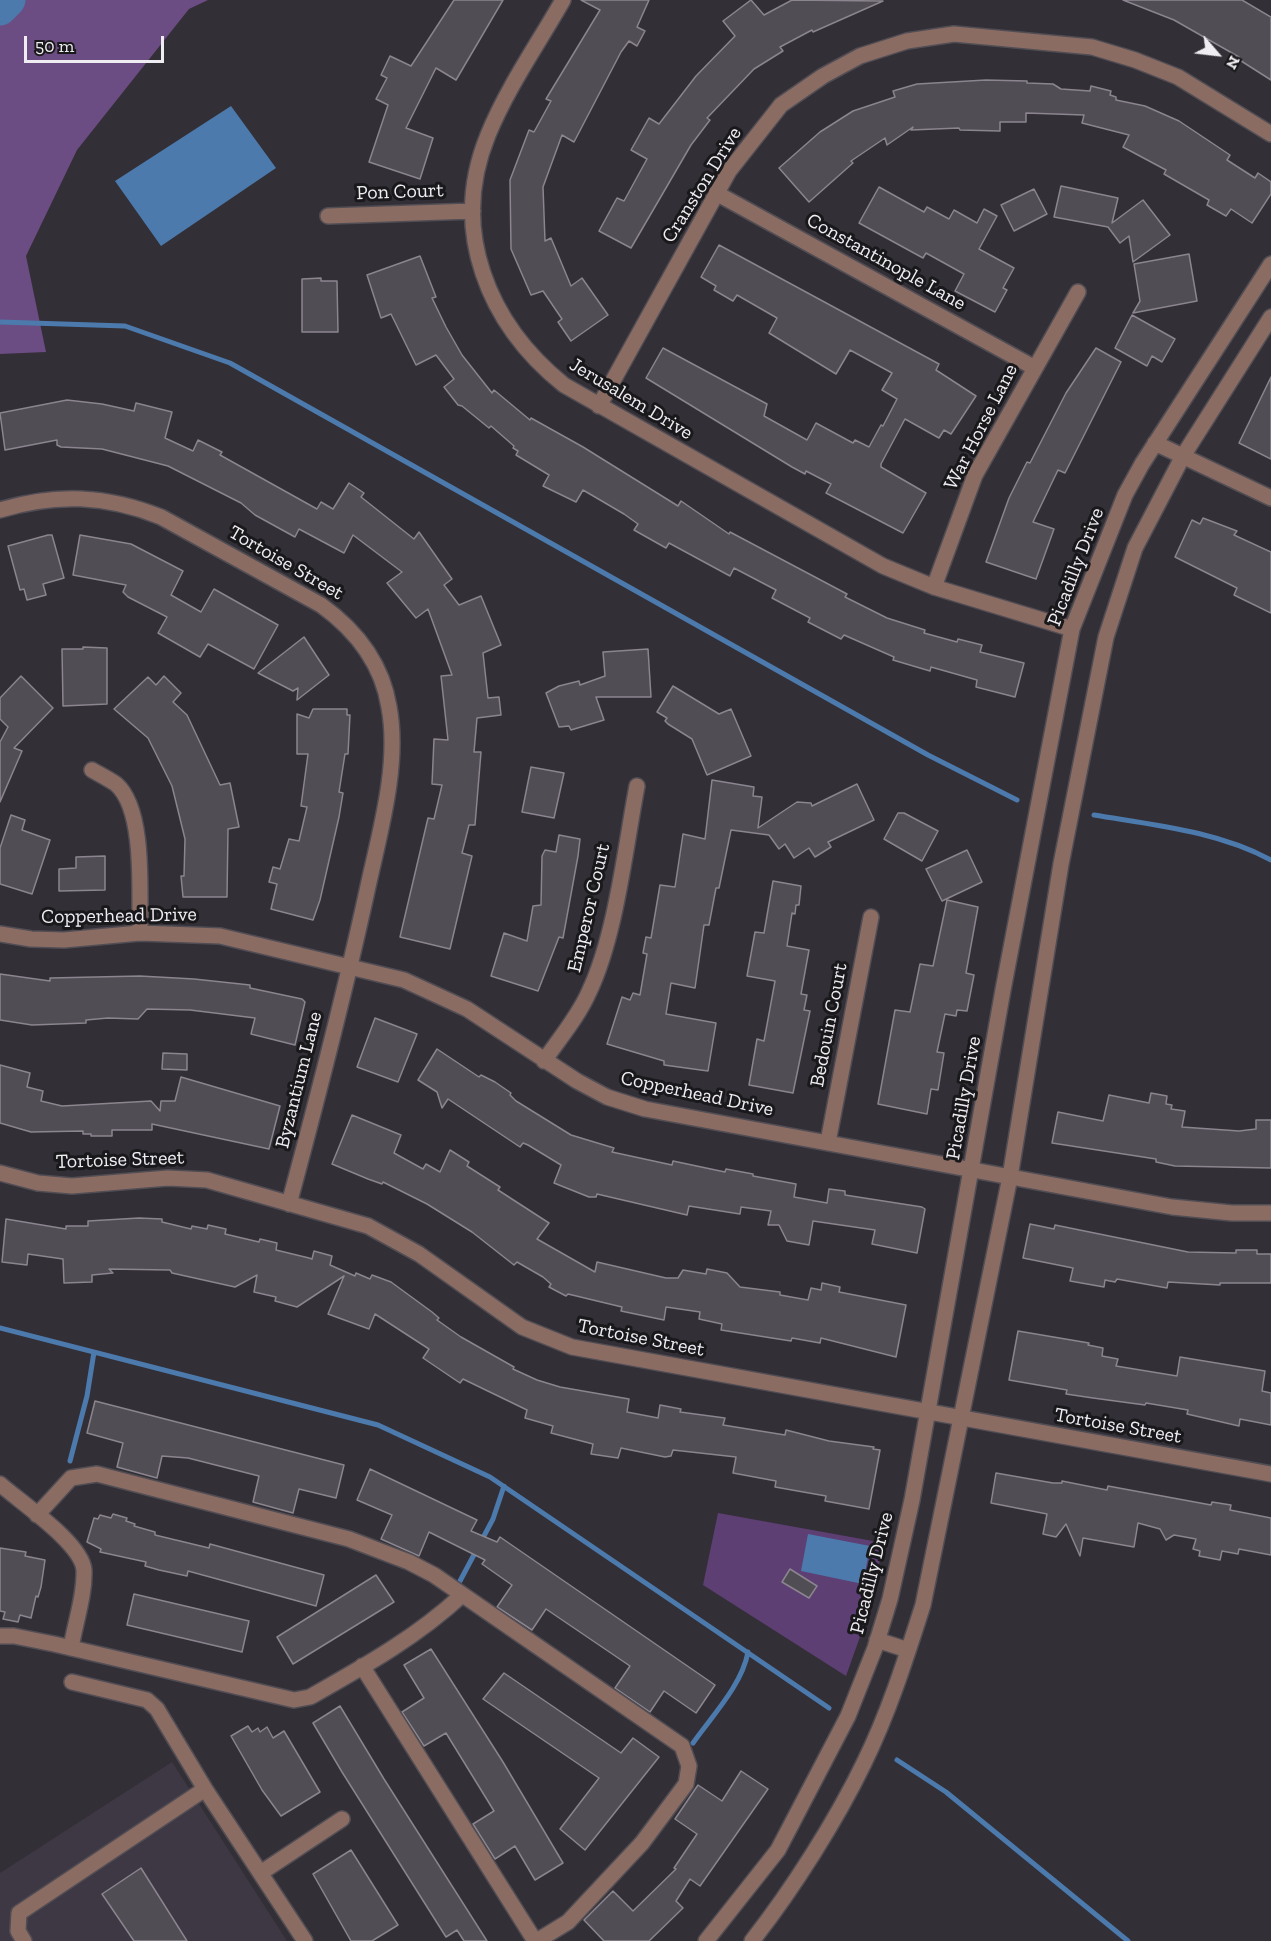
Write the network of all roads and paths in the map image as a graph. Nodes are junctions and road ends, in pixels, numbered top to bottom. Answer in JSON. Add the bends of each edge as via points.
{"nodes":[{"id":1,"x":563,"y":0,"type":"edge"},
{"id":2,"x":1271,"y":134,"type":"edge"},
{"id":3,"x":716,"y":193,"type":"junction"},
{"id":4,"x":473,"y":210,"type":"junction"},
{"id":5,"x":328,"y":216,"type":"dead end"},
{"id":6,"x":1271,"y":264,"type":"edge"},
{"id":7,"x":1078,"y":292,"type":"dead end"},
{"id":8,"x":1271,"y":317,"type":"edge"},
{"id":9,"x":1035,"y":368,"type":"junction"},
{"id":10,"x":599,"y":406,"type":"junction"},
{"id":11,"x":1155,"y":443,"type":"junction"},
{"id":12,"x":1183,"y":456,"type":"junction"},
{"id":13,"x":1271,"y":498,"type":"edge"},
{"id":14,"x":0,"y":510,"type":"edge"},
{"id":15,"x":934,"y":587,"type":"junction"},
{"id":16,"x":1072,"y":629,"type":"junction"},
{"id":17,"x":92,"y":770,"type":"dead end"},
{"id":18,"x":637,"y":786,"type":"dead end"},
{"id":19,"x":871,"y":917,"type":"dead end"},
{"id":20,"x":140,"y":933,"type":"junction"},
{"id":21,"x":0,"y":934,"type":"edge"},
{"id":22,"x":350,"y":967,"type":"junction"},
{"id":23,"x":544,"y":1061,"type":"junction"},
{"id":24,"x":828,"y":1142,"type":"junction"},
{"id":25,"x":973,"y":1169,"type":"junction"},
{"id":26,"x":0,"y":1173,"type":"edge"},
{"id":27,"x":1010,"y":1177,"type":"junction"},
{"id":28,"x":289,"y":1204,"type":"junction"},
{"id":29,"x":1271,"y":1213,"type":"edge"},
{"id":30,"x":926,"y":1412,"type":"junction"},
{"id":31,"x":962,"y":1420,"type":"junction"},
{"id":32,"x":1271,"y":1474,"type":"edge"},
{"id":33,"x":0,"y":1484,"type":"edge"},
{"id":34,"x":37,"y":1515,"type":"junction"},
{"id":35,"x":462,"y":1595,"type":"junction"},
{"id":36,"x":0,"y":1636,"type":"edge"},
{"id":37,"x":878,"y":1640,"type":"junction"},
{"id":38,"x":71,"y":1648,"type":"junction"},
{"id":39,"x":909,"y":1650,"type":"junction"},
{"id":40,"x":362,"y":1666,"type":"junction"},
{"id":41,"x":72,"y":1682,"type":"dead end"},
{"id":42,"x":205,"y":1790,"type":"junction"},
{"id":43,"x":342,"y":1819,"type":"dead end"},
{"id":44,"x":262,"y":1872,"type":"junction"},
{"id":45,"x":24,"y":1941,"type":"edge"},
{"id":46,"x":305,"y":1941,"type":"edge"},
{"id":47,"x":536,"y":1941,"type":"edge"},
{"id":48,"x":706,"y":1941,"type":"edge"},
{"id":49,"x":752,"y":1941,"type":"edge"}],
"edges":[{"from":1,"to":4,"type":"street","name":"Jerusalem Drive","via":[[487,136]]},
{"from":2,"to":3,"type":"street","name":"Cranston Drive","via":[[1178,77],[1135,60],[1092,47],[954,34],[907,41],[860,56],[823,76],[781,105]]},
{"from":3,"to":9,"type":"street","name":"Constantinople Lane"},
{"from":3,"to":10,"type":"street","name":"Cranston Drive"},
{"from":4,"to":5,"type":"street","name":"Pon Court"},
{"from":4,"to":10,"type":"street","name":"Jerusalem Drive","via":[[480,266],[503,321],[539,366]]},
{"from":6,"to":11,"type":"street","name":"Picadilly Drive"},
{"from":7,"to":9,"type":"street","name":"War Horse Lane"},
{"from":8,"to":12,"type":"street"},
{"from":9,"to":15,"type":"street","name":"War Horse Lane","via":[[975,475]]},
{"from":10,"to":15,"type":"street","name":"Jerusalem Drive","via":[[883,566]]},
{"from":11,"to":12,"type":"street"},
{"from":11,"to":16,"type":"street","name":"Picadilly Drive","via":[[1125,495]]},
{"from":12,"to":13,"type":"street"},
{"from":12,"to":27,"type":"street","via":[[1135,548],[1106,637],[1061,864]]},
{"from":14,"to":22,"type":"street","name":"Tortoise Street","via":[[46,498],[76,497],[133,506],[161,517],[321,605],[361,641],[384,686],[391,729],[382,822]]},
{"from":15,"to":16,"type":"street","name":"Jerusalem Drive"},
{"from":16,"to":25,"type":"street","name":"Picadilly Drive"},
{"from":17,"to":20,"type":"street","via":[[117,785],[131,812],[139,840]]},
{"from":18,"to":23,"type":"street","name":"Emperor Court","via":[[598,972],[584,1001]]},
{"from":19,"to":24,"type":"street","name":"Bedouin Court"},
{"from":20,"to":21,"type":"street","name":"Copperhead Drive","via":[[64,940]]},
{"from":20,"to":22,"type":"street","name":"Copperhead Drive","via":[[220,936]]},
{"from":22,"to":23,"type":"street","name":"Copperhead Drive","via":[[404,980],[467,1009]]},
{"from":22,"to":28,"type":"street","name":"Byzantium Lane"},
{"from":23,"to":24,"type":"street","name":"Copperhead Drive","via":[[607,1097],[645,1109]]},
{"from":24,"to":25,"type":"street","name":"Copperhead Drive"},
{"from":25,"to":27,"type":"street","name":"Copperhead Drive"},
{"from":25,"to":30,"type":"street","name":"Picadilly Drive"},
{"from":26,"to":28,"type":"street","name":"Tortoise Street","via":[[38,1183],[72,1186],[168,1178],[207,1180]]},
{"from":27,"to":29,"type":"street","name":"Copperhead Drive","via":[[1172,1207]]},
{"from":27,"to":31,"type":"street"},
{"from":28,"to":30,"type":"street","name":"Tortoise Street","via":[[368,1226],[419,1254],[522,1327],[572,1347]]},
{"from":30,"to":31,"type":"street","name":"Tortoise Street"},
{"from":30,"to":37,"type":"street","name":"Picadilly Drive","via":[[912,1500]]},
{"from":31,"to":32,"type":"street","name":"Tortoise Street"},
{"from":31,"to":39,"type":"street","via":[[923,1605]]},
{"from":33,"to":34,"type":"street"},
{"from":34,"to":35,"type":"street","via":[[71,1478],[97,1474],[349,1539],[409,1562]]},
{"from":34,"to":38,"type":"street","via":[[73,1546],[84,1567]]},
{"from":35,"to":40,"type":"street","via":[[427,1626]]},
{"from":35,"to":47,"type":"street","via":[[682,1746],[688,1758],[686,1784],[642,1843],[568,1922]]},
{"from":36,"to":38,"type":"street"},
{"from":37,"to":39,"type":"street"},
{"from":37,"to":48,"type":"street","name":"Picadilly Drive","via":[[848,1716],[778,1850]]},
{"from":38,"to":40,"type":"street","via":[[294,1700],[310,1697]]},
{"from":39,"to":49,"type":"street","via":[[864,1764],[788,1891]]},
{"from":40,"to":47,"type":"street"},
{"from":41,"to":42,"type":"street","via":[[147,1700],[157,1709]]},
{"from":42,"to":44,"type":"street"},
{"from":42,"to":45,"type":"street","via":[[19,1913],[18,1931]]},
{"from":43,"to":44,"type":"street"},
{"from":44,"to":46,"type":"street"}]}
